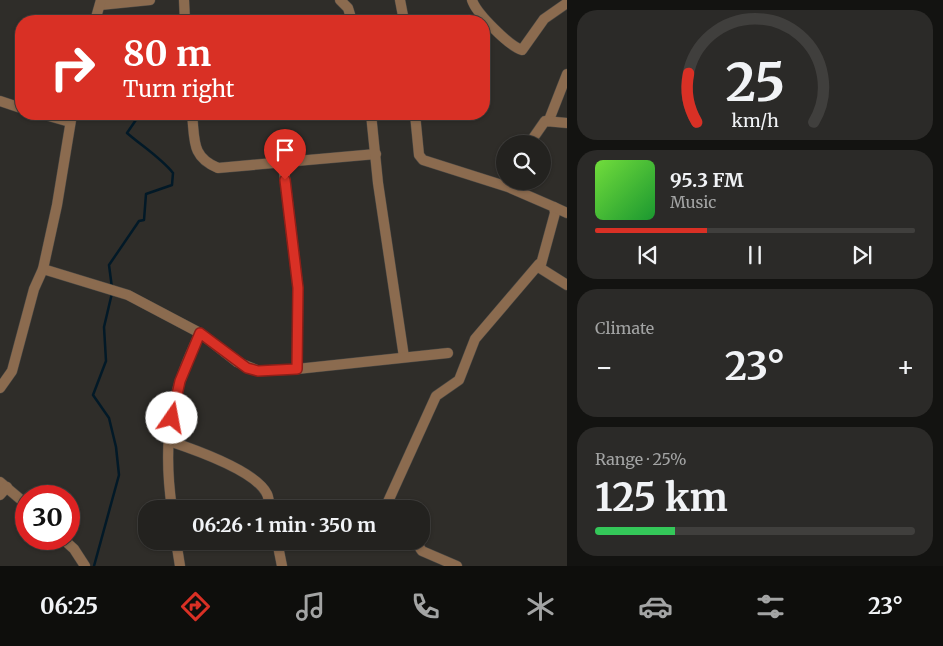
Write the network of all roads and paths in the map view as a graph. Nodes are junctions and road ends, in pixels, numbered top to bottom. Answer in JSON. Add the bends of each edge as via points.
{"nodes":[{"id":1,"x":150,"y":0,"type":"edge"},
{"id":2,"x":184,"y":0,"type":"edge"},
{"id":3,"x":340,"y":0,"type":"edge"},
{"id":4,"x":400,"y":0,"type":"edge"},
{"id":5,"x":472,"y":0,"type":"edge"},
{"id":6,"x":100,"y":2,"type":"edge"},
{"id":7,"x":567,"y":2,"type":"edge"},
{"id":8,"x":97,"y":15,"type":"edge"},
{"id":9,"x":185,"y":15,"type":"edge"},
{"id":10,"x":350,"y":15,"type":"edge"},
{"id":11,"x":403,"y":15,"type":"edge"},
{"id":12,"x":484,"y":15,"type":"edge"},
{"id":13,"x":490,"y":22,"type":"edge"},
{"id":14,"x":567,"y":74,"type":"edge"},
{"id":15,"x":0,"y":102,"type":"edge"},
{"id":16,"x":15,"y":106,"type":"edge"},
{"id":17,"x":71,"y":120,"type":"edge"},
{"id":18,"x":193,"y":120,"type":"edge"},
{"id":19,"x":372,"y":120,"type":"edge"},
{"id":20,"x":416,"y":120,"type":"edge"},
{"id":21,"x":549,"y":120,"type":"junction"},
{"id":22,"x":567,"y":124,"type":"edge"},
{"id":23,"x":535,"y":135,"type":"edge"},
{"id":24,"x":376,"y":154,"type":"junction"},
{"id":25,"x":283,"y":163,"type":"junction"},
{"id":26,"x":496,"y":180,"type":"edge"},
{"id":27,"x":521,"y":190,"type":"edge"},
{"id":28,"x":554,"y":207,"type":"junction"},
{"id":29,"x":567,"y":213,"type":"edge"},
{"id":30,"x":539,"y":264,"type":"junction"},
{"id":31,"x":43,"y":269,"type":"junction"},
{"id":32,"x":567,"y":285,"type":"edge"},
{"id":33,"x":200,"y":333,"type":"junction"},
{"id":34,"x":448,"y":352,"type":"dead end"},
{"id":35,"x":404,"y":357,"type":"junction"},
{"id":36,"x":297,"y":369,"type":"junction"},
{"id":37,"x":0,"y":388,"type":"edge"},
{"id":38,"x":169,"y":442,"type":"junction"},
{"id":39,"x":2,"y":488,"type":"edge"},
{"id":40,"x":15,"y":497,"type":"edge"},
{"id":41,"x":172,"y":500,"type":"edge"},
{"id":42,"x":268,"y":500,"type":"edge"},
{"id":43,"x":389,"y":500,"type":"edge"},
{"id":44,"x":75,"y":550,"type":"edge"},
{"id":45,"x":177,"y":550,"type":"edge"},
{"id":46,"x":279,"y":550,"type":"edge"},
{"id":47,"x":421,"y":550,"type":"edge"},
{"id":48,"x":85,"y":566,"type":"edge"},
{"id":49,"x":180,"y":566,"type":"edge"},
{"id":50,"x":282,"y":566,"type":"edge"},
{"id":51,"x":457,"y":566,"type":"edge"}],
"edges":[{"from":1,"to":6,"type":"street"},
{"from":2,"to":9,"type":"street"},
{"from":3,"to":10,"type":"street"},
{"from":4,"to":11,"type":"street"},
{"from":5,"to":12,"type":"street"},
{"from":6,"to":8,"type":"street"},
{"from":7,"to":13,"type":"street","via":[[544,19],[522,50],[517,49]]},
{"from":14,"to":21,"type":"street"},
{"from":15,"to":16,"type":"street"},
{"from":17,"to":31,"type":"street"},
{"from":18,"to":25,"type":"street","via":[[196,152],[205,163],[218,168]]},
{"from":19,"to":24,"type":"street"},
{"from":20,"to":26,"type":"street","via":[[419,155],[423,160]]},
{"from":21,"to":22,"type":"street"},
{"from":21,"to":23,"type":"street","via":[[542,123]]},
{"from":24,"to":25,"type":"street"},
{"from":24,"to":35,"type":"street"},
{"from":25,"to":36,"type":"street","via":[[298,288]]},
{"from":27,"to":28,"type":"street"},
{"from":28,"to":29,"type":"street"},
{"from":28,"to":30,"type":"street","via":[[553,225]]},
{"from":30,"to":32,"type":"street","via":[[542,271]]},
{"from":30,"to":43,"type":"street","via":[[475,339],[459,380],[436,396]]},
{"from":31,"to":33,"type":"street","via":[[128,295]]},
{"from":31,"to":37,"type":"street","via":[[34,289],[12,371]]},
{"from":33,"to":36,"type":"street","via":[[247,368],[258,371]]},
{"from":33,"to":38,"type":"street","via":[[180,381]]},
{"from":34,"to":35,"type":"street"},
{"from":35,"to":36,"type":"street"},
{"from":38,"to":41,"type":"street"},
{"from":38,"to":42,"type":"street","via":[[197,450],[240,471],[266,493]]},
{"from":39,"to":40,"type":"street"},
{"from":44,"to":48,"type":"street"},
{"from":45,"to":49,"type":"street"},
{"from":46,"to":50,"type":"street"},
{"from":47,"to":51,"type":"street"}]}
